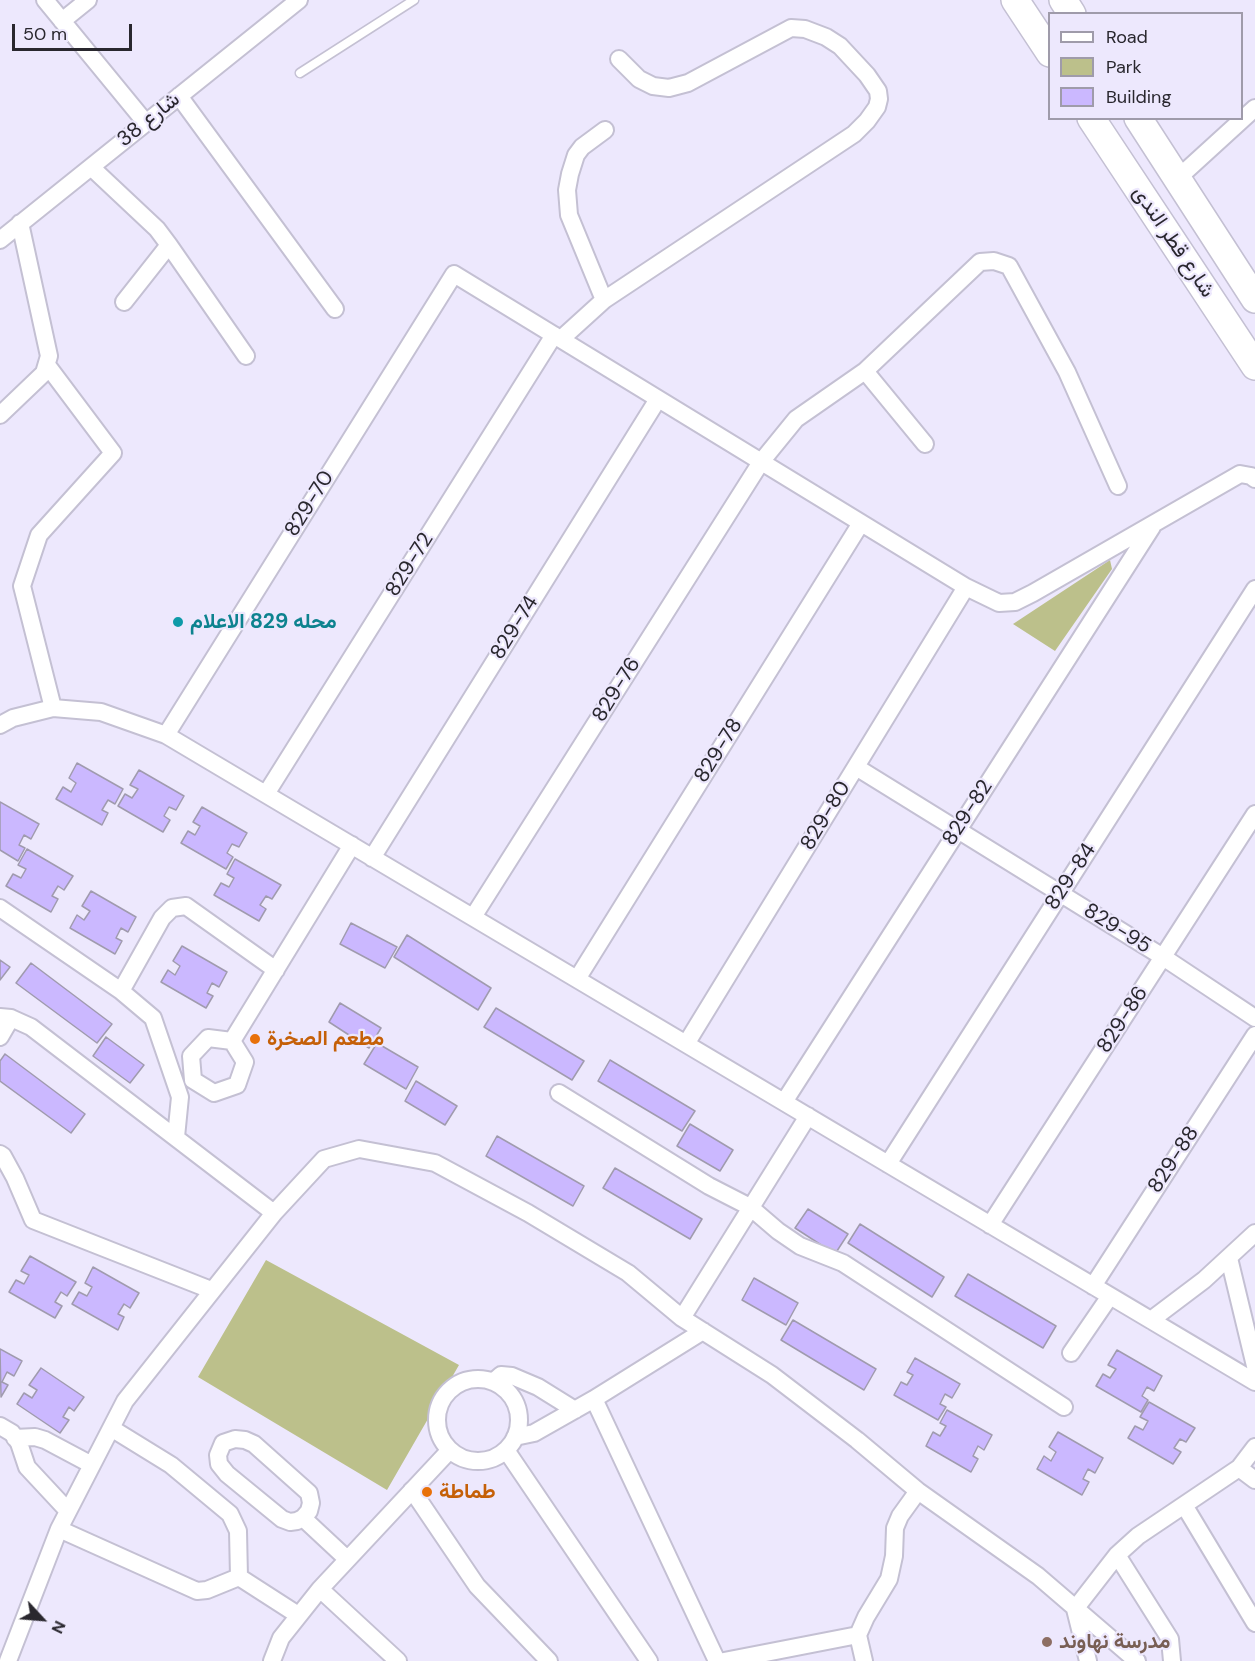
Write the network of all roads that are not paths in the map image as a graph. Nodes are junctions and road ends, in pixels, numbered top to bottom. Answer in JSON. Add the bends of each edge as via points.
{"nodes":[{"id":1,"x":45,"y":0,"type":"edge"},
{"id":2,"x":88,"y":0,"type":"edge"},
{"id":3,"x":298,"y":0,"type":"edge"},
{"id":4,"x":414,"y":0,"type":"edge"},
{"id":5,"x":1015,"y":0,"type":"edge"},
{"id":6,"x":62,"y":21,"type":"junction"},
{"id":7,"x":1048,"y":50,"type":"edge"},
{"id":8,"x":619,"y":59,"type":"dead end"},
{"id":9,"x":300,"y":73,"type":"dead end"},
{"id":10,"x":179,"y":96,"type":"junction"},
{"id":11,"x":1255,"y":108,"type":"edge"},
{"id":12,"x":1243,"y":119,"type":"edge"},
{"id":13,"x":1092,"y":120,"type":"edge"},
{"id":14,"x":1139,"y":120,"type":"edge"},
{"id":15,"x":1242,"y":120,"type":"edge"},
{"id":16,"x":146,"y":123,"type":"junction"},
{"id":17,"x":605,"y":130,"type":"dead end"},
{"id":18,"x":91,"y":167,"type":"junction"},
{"id":19,"x":1178,"y":179,"type":"junction"},
{"id":20,"x":20,"y":223,"type":"junction"},
{"id":21,"x":0,"y":240,"type":"edge"},
{"id":22,"x":169,"y":245,"type":"junction"},
{"id":23,"x":1253,"y":292,"type":"edge"},
{"id":24,"x":604,"y":300,"type":"junction"},
{"id":25,"x":124,"y":302,"type":"dead end"},
{"id":26,"x":335,"y":309,"type":"dead end"},
{"id":27,"x":558,"y":337,"type":"junction"},
{"id":28,"x":246,"y":356,"type":"dead end"},
{"id":29,"x":47,"y":365,"type":"junction"},
{"id":30,"x":1255,"y":366,"type":"edge"},
{"id":31,"x":865,"y":371,"type":"junction"},
{"id":32,"x":658,"y":399,"type":"junction"},
{"id":33,"x":0,"y":415,"type":"edge"},
{"id":34,"x":925,"y":444,"type":"dead end"},
{"id":35,"x":761,"y":462,"type":"junction"},
{"id":36,"x":1255,"y":479,"type":"edge"},
{"id":37,"x":1118,"y":486,"type":"dead end"},
{"id":38,"x":861,"y":523,"type":"junction"},
{"id":39,"x":1153,"y":524,"type":"junction"},
{"id":40,"x":966,"y":587,"type":"junction"},
{"id":41,"x":1255,"y":589,"type":"edge"},
{"id":42,"x":53,"y":708,"type":"junction"},
{"id":43,"x":0,"y":724,"type":"edge"},
{"id":44,"x":166,"y":735,"type":"junction"},
{"id":45,"x":856,"y":766,"type":"junction"},
{"id":46,"x":266,"y":794,"type":"junction"},
{"id":47,"x":1255,"y":814,"type":"edge"},
{"id":48,"x":957,"y":830,"type":"junction"},
{"id":49,"x":352,"y":845,"type":"junction"},
{"id":50,"x":372,"y":858,"type":"junction"},
{"id":51,"x":1060,"y":893,"type":"junction"},
{"id":52,"x":0,"y":908,"type":"edge"},
{"id":53,"x":473,"y":917,"type":"junction"},
{"id":54,"x":1163,"y":957,"type":"junction"},
{"id":55,"x":276,"y":970,"type":"junction"},
{"id":56,"x":577,"y":979,"type":"junction"},
{"id":57,"x":121,"y":991,"type":"junction"},
{"id":58,"x":6,"y":1017,"type":"edge"},
{"id":59,"x":1255,"y":1018,"type":"edge"},
{"id":60,"x":1255,"y":1035,"type":"edge"},
{"id":61,"x":0,"y":1036,"type":"edge"},
{"id":62,"x":232,"y":1041,"type":"dead end"},
{"id":63,"x":686,"y":1044,"type":"junction"},
{"id":64,"x":559,"y":1093,"type":"dead end"},
{"id":65,"x":784,"y":1102,"type":"junction"},
{"id":66,"x":808,"y":1116,"type":"junction"},
{"id":67,"x":176,"y":1137,"type":"junction"},
{"id":68,"x":0,"y":1154,"type":"edge"},
{"id":69,"x":888,"y":1164,"type":"junction"},
{"id":70,"x":750,"y":1207,"type":"junction"},
{"id":71,"x":274,"y":1213,"type":"junction"},
{"id":72,"x":990,"y":1225,"type":"junction"},
{"id":73,"x":1255,"y":1233,"type":"edge"},
{"id":74,"x":1229,"y":1258,"type":"junction"},
{"id":75,"x":1093,"y":1286,"type":"junction"},
{"id":76,"x":212,"y":1290,"type":"junction"},
{"id":77,"x":1110,"y":1296,"type":"junction"},
{"id":78,"x":682,"y":1318,"type":"junction"},
{"id":79,"x":1151,"y":1320,"type":"junction"},
{"id":80,"x":703,"y":1331,"type":"junction"},
{"id":81,"x":1071,"y":1353,"type":"dead end"},
{"id":82,"x":1255,"y":1366,"type":"edge"},
{"id":83,"x":493,"y":1382,"type":"junction"},
{"id":84,"x":1255,"y":1382,"type":"edge"},
{"id":85,"x":594,"y":1399,"type":"junction"},
{"id":86,"x":1064,"y":1407,"type":"dead end"},
{"id":87,"x":575,"y":1410,"type":"junction"},
{"id":88,"x":0,"y":1426,"type":"edge"},
{"id":89,"x":111,"y":1428,"type":"junction"},
{"id":90,"x":15,"y":1438,"type":"junction"},
{"id":91,"x":511,"y":1443,"type":"junction"},
{"id":92,"x":1255,"y":1447,"type":"edge"},
{"id":93,"x":449,"y":1451,"type":"junction"},
{"id":94,"x":92,"y":1465,"type":"junction"},
{"id":95,"x":1239,"y":1468,"type":"junction"},
{"id":96,"x":1255,"y":1480,"type":"edge"},
{"id":97,"x":412,"y":1490,"type":"junction"},
{"id":98,"x":918,"y":1491,"type":"junction"},
{"id":99,"x":1184,"y":1505,"type":"junction"},
{"id":100,"x":68,"y":1510,"type":"junction"},
{"id":101,"x":303,"y":1518,"type":"junction"},
{"id":102,"x":58,"y":1528,"type":"junction"},
{"id":103,"x":1117,"y":1555,"type":"junction"},
{"id":104,"x":347,"y":1559,"type":"junction"},
{"id":105,"x":239,"y":1577,"type":"junction"},
{"id":106,"x":320,"y":1588,"type":"junction"},
{"id":107,"x":1075,"y":1609,"type":"junction"},
{"id":108,"x":298,"y":1615,"type":"junction"},
{"id":109,"x":1255,"y":1623,"type":"edge"},
{"id":110,"x":858,"y":1635,"type":"junction"},
{"id":111,"x":789,"y":1655,"type":"edge"},
{"id":112,"x":8,"y":1661,"type":"edge"},
{"id":113,"x":272,"y":1661,"type":"edge"},
{"id":114,"x":398,"y":1661,"type":"edge"},
{"id":115,"x":549,"y":1661,"type":"edge"},
{"id":116,"x":649,"y":1661,"type":"edge"},
{"id":117,"x":717,"y":1661,"type":"edge"},
{"id":118,"x":724,"y":1661,"type":"edge"},
{"id":119,"x":864,"y":1661,"type":"edge"},
{"id":120,"x":1088,"y":1661,"type":"edge"},
{"id":121,"x":1137,"y":1661,"type":"edge"},
{"id":122,"x":1172,"y":1661,"type":"edge"}],
"edges":[{"from":1,"to":6,"type":"street"},
{"from":2,"to":6,"type":"street"},
{"from":3,"to":10,"type":"street","name":"شارع 38"},
{"from":4,"to":9,"type":"lane"},
{"from":5,"to":7,"type":"main road"},
{"from":6,"to":16,"type":"street"},
{"from":8,"to":24,"type":"street","name":"829-72","via":[[639,79],[669,88],[688,83],[791,28],[805,29],[840,46],[867,75],[879,99],[872,114],[854,134]]},
{"from":10,"to":16,"type":"street","name":"شارع 38"},
{"from":10,"to":26,"type":"street"},
{"from":11,"to":12,"type":"street"},
{"from":13,"to":30,"type":"main road","name":"شارع قطر الندى"},
{"from":14,"to":19,"type":"main road","name":"شارع قطر الندى"},
{"from":15,"to":19,"type":"street"},
{"from":16,"to":18,"type":"street","name":"شارع 38"},
{"from":17,"to":24,"type":"street","via":[[576,155],[567,190],[569,215]]},
{"from":18,"to":20,"type":"street","name":"شارع 38"},
{"from":18,"to":22,"type":"street"},
{"from":19,"to":23,"type":"main road","name":"شارع قطر الندى"},
{"from":20,"to":21,"type":"street","name":"شارع 38"},
{"from":20,"to":29,"type":"street","via":[[49,356]]},
{"from":22,"to":25,"type":"street"},
{"from":22,"to":28,"type":"street"},
{"from":24,"to":27,"type":"street","name":"829-72"},
{"from":27,"to":32,"type":"street"},
{"from":27,"to":44,"type":"street","name":"829-70","via":[[454,274]]},
{"from":27,"to":46,"type":"street","name":"829-72"},
{"from":29,"to":33,"type":"street","via":[[36,382]]},
{"from":29,"to":42,"type":"street","via":[[113,453],[39,535],[22,586]]},
{"from":31,"to":34,"type":"street"},
{"from":31,"to":35,"type":"street","name":"829-76","via":[[796,419]]},
{"from":31,"to":37,"type":"street","name":"829-76","via":[[980,262],[1009,266],[1067,372]]},
{"from":32,"to":35,"type":"street"},
{"from":32,"to":50,"type":"street","name":"829-74"},
{"from":35,"to":38,"type":"street"},
{"from":35,"to":53,"type":"street","name":"829-76"},
{"from":36,"to":39,"type":"street","via":[[1240,474]]},
{"from":38,"to":40,"type":"street"},
{"from":38,"to":56,"type":"street","name":"829-78"},
{"from":39,"to":40,"type":"street","via":[[1014,602],[999,603]]},
{"from":39,"to":48,"type":"street","name":"829-82"},
{"from":40,"to":45,"type":"street","name":"829-80"},
{"from":41,"to":51,"type":"street","name":"829-84"},
{"from":42,"to":43,"type":"street"},
{"from":42,"to":44,"type":"street","via":[[101,712]]},
{"from":44,"to":46,"type":"street"},
{"from":45,"to":48,"type":"street","name":"829-95"},
{"from":45,"to":63,"type":"street","name":"829-80"},
{"from":46,"to":49,"type":"street"},
{"from":47,"to":54,"type":"street","name":"829-86"},
{"from":48,"to":51,"type":"street","name":"829-95"},
{"from":48,"to":65,"type":"street","name":"829-82"},
{"from":49,"to":50,"type":"street"},
{"from":49,"to":55,"type":"street"},
{"from":50,"to":53,"type":"street"},
{"from":51,"to":54,"type":"street","name":"829-95"},
{"from":51,"to":69,"type":"street","name":"829-84"},
{"from":52,"to":57,"type":"street"},
{"from":53,"to":56,"type":"street"},
{"from":54,"to":59,"type":"street","name":"829-95"},
{"from":54,"to":72,"type":"street","name":"829-86"},
{"from":55,"to":57,"type":"street","via":[[186,906],[172,908],[162,918]]},
{"from":55,"to":62,"type":"street"},
{"from":56,"to":63,"type":"street"},
{"from":57,"to":67,"type":"street","via":[[153,1018],[180,1097]]},
{"from":58,"to":61,"type":"street"},
{"from":58,"to":67,"type":"street","via":[[31,1027]]},
{"from":60,"to":75,"type":"street","name":"829-88"},
{"from":63,"to":65,"type":"street"},
{"from":64,"to":70,"type":"street"},
{"from":65,"to":66,"type":"street"},
{"from":66,"to":69,"type":"street"},
{"from":66,"to":70,"type":"street"},
{"from":67,"to":71,"type":"street"},
{"from":68,"to":76,"type":"street","via":[[33,1220]]},
{"from":69,"to":72,"type":"street"},
{"from":70,"to":78,"type":"street"},
{"from":70,"to":86,"type":"street","via":[[800,1246],[843,1263]]},
{"from":71,"to":76,"type":"street"},
{"from":71,"to":78,"type":"street","via":[[324,1159],[359,1149],[435,1163],[628,1273]]},
{"from":72,"to":75,"type":"street"},
{"from":73,"to":74,"type":"street"},
{"from":74,"to":79,"type":"street"},
{"from":74,"to":82,"type":"street"},
{"from":75,"to":77,"type":"street"},
{"from":76,"to":89,"type":"street","via":[[125,1401]]},
{"from":77,"to":79,"type":"street"},
{"from":77,"to":81,"type":"street"},
{"from":78,"to":80,"type":"street"},
{"from":79,"to":84,"type":"street"},
{"from":80,"to":85,"type":"street"},
{"from":80,"to":98,"type":"street","via":[[772,1375]]},
{"from":83,"to":87,"type":"street","via":[[501,1376],[512,1376]]},
{"from":83,"to":91,"type":"street","via":[[507,1391],[516,1405],[519,1421]]},
{"from":83,"to":93,"type":"street","via":[[461,1382],[439,1405],[436,1421]]},
{"from":85,"to":87,"type":"street"},
{"from":85,"to":117,"type":"street"},
{"from":87,"to":91,"type":"street"},
{"from":88,"to":90,"type":"street"},
{"from":89,"to":94,"type":"street"},
{"from":89,"to":105,"type":"street","via":[[171,1465],[230,1514],[238,1531]]},
{"from":90,"to":94,"type":"street","via":[[45,1440]]},
{"from":90,"to":100,"type":"street","via":[[27,1467]]},
{"from":91,"to":93,"type":"street","via":[[493,1458],[478,1462]]},
{"from":91,"to":116,"type":"street"},
{"from":92,"to":95,"type":"street"},
{"from":93,"to":97,"type":"street"},
{"from":94,"to":100,"type":"street"},
{"from":95,"to":96,"type":"street"},
{"from":95,"to":99,"type":"street"},
{"from":97,"to":104,"type":"street"},
{"from":97,"to":115,"type":"street","via":[[477,1586]]},
{"from":98,"to":107,"type":"street","via":[[1038,1576]]},
{"from":98,"to":110,"type":"street","via":[[895,1528],[889,1579]]},
{"from":99,"to":103,"type":"street"},
{"from":99,"to":109,"type":"street"},
{"from":100,"to":102,"type":"street"},
{"from":101,"to":101,"type":"street","via":[[311,1503],[302,1485],[254,1444],[235,1439],[223,1443],[219,1464],[227,1474],[282,1519],[290,1522]]},
{"from":101,"to":104,"type":"street"},
{"from":102,"to":105,"type":"street","via":[[197,1591]]},
{"from":102,"to":112,"type":"street"},
{"from":103,"to":107,"type":"street"},
{"from":103,"to":122,"type":"street","via":[[1170,1639]]},
{"from":104,"to":106,"type":"street"},
{"from":105,"to":108,"type":"street"},
{"from":106,"to":108,"type":"street"},
{"from":106,"to":114,"type":"street"},
{"from":107,"to":120,"type":"street"},
{"from":107,"to":121,"type":"street"},
{"from":108,"to":113,"type":"street","via":[[281,1638]]},
{"from":110,"to":111,"type":"street"},
{"from":110,"to":119,"type":"street"},
{"from":111,"to":118,"type":"street"}]}
